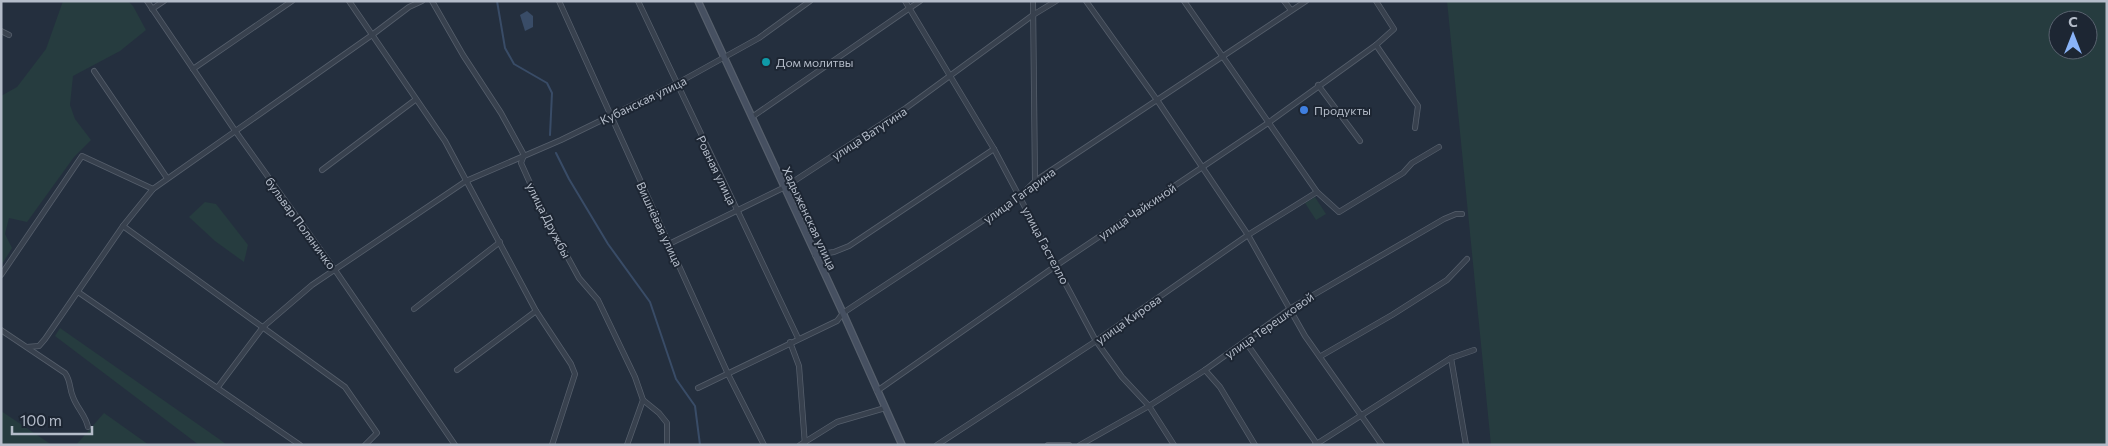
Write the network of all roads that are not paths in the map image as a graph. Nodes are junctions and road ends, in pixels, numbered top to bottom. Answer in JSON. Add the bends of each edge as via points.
{"nodes":[{"id":1,"x":147,"y":1,"type":"edge"},
{"id":2,"x":164,"y":1,"type":"edge"},
{"id":3,"x":292,"y":1,"type":"edge"},
{"id":4,"x":349,"y":1,"type":"edge"},
{"id":5,"x":422,"y":1,"type":"edge"},
{"id":6,"x":559,"y":1,"type":"edge"},
{"id":7,"x":638,"y":1,"type":"edge"},
{"id":8,"x":698,"y":1,"type":"edge"},
{"id":9,"x":810,"y":1,"type":"edge"},
{"id":10,"x":905,"y":1,"type":"edge"},
{"id":11,"x":920,"y":1,"type":"edge"},
{"id":12,"x":1033,"y":1,"type":"edge"},
{"id":13,"x":1056,"y":1,"type":"edge"},
{"id":14,"x":1086,"y":1,"type":"edge"},
{"id":15,"x":1184,"y":1,"type":"edge"},
{"id":16,"x":1284,"y":1,"type":"edge"},
{"id":17,"x":1306,"y":1,"type":"edge"},
{"id":18,"x":1376,"y":1,"type":"edge"},
{"id":19,"x":435,"y":2,"type":"edge"},
{"id":20,"x":152,"y":9,"type":"junction"},
{"id":21,"x":910,"y":9,"type":"junction"},
{"id":22,"x":1291,"y":10,"type":"junction"},
{"id":23,"x":1033,"y":15,"type":"junction"},
{"id":24,"x":1,"y":31,"type":"edge"},
{"id":25,"x":9,"y":35,"type":"dead end"},
{"id":26,"x":372,"y":35,"type":"junction"},
{"id":27,"x":1376,"y":45,"type":"junction"},
{"id":28,"x":1222,"y":56,"type":"junction"},
{"id":29,"x":725,"y":59,"type":"junction"},
{"id":30,"x":193,"y":69,"type":"junction"},
{"id":31,"x":94,"y":71,"type":"dead end"},
{"id":32,"x":951,"y":75,"type":"junction"},
{"id":33,"x":676,"y":84,"type":"junction"},
{"id":34,"x":1318,"y":86,"type":"junction"},
{"id":35,"x":415,"y":100,"type":"junction"},
{"id":36,"x":1157,"y":100,"type":"junction"},
{"id":37,"x":610,"y":117,"type":"junction"},
{"id":38,"x":752,"y":117,"type":"junction"},
{"id":39,"x":1268,"y":123,"type":"junction"},
{"id":40,"x":1416,"y":128,"type":"dead end"},
{"id":41,"x":236,"y":132,"type":"junction"},
{"id":42,"x":1360,"y":141,"type":"dead end"},
{"id":43,"x":1439,"y":147,"type":"dead end"},
{"id":44,"x":994,"y":149,"type":"junction"},
{"id":45,"x":524,"y":155,"type":"junction"},
{"id":46,"x":1202,"y":168,"type":"junction"},
{"id":47,"x":322,"y":170,"type":"dead end"},
{"id":48,"x":167,"y":178,"type":"junction"},
{"id":49,"x":466,"y":181,"type":"junction"},
{"id":50,"x":1035,"y":181,"type":"junction"},
{"id":51,"x":785,"y":187,"type":"junction"},
{"id":52,"x":154,"y":189,"type":"junction"},
{"id":53,"x":1317,"y":192,"type":"junction"},
{"id":54,"x":1020,"y":196,"type":"junction"},
{"id":55,"x":737,"y":212,"type":"junction"},
{"id":56,"x":1462,"y":214,"type":"dead end"},
{"id":57,"x":123,"y":226,"type":"junction"},
{"id":58,"x":1248,"y":235,"type":"junction"},
{"id":59,"x":500,"y":242,"type":"junction"},
{"id":60,"x":669,"y":244,"type":"junction"},
{"id":61,"x":815,"y":255,"type":"junction"},
{"id":62,"x":1467,"y":259,"type":"dead end"},
{"id":63,"x":1057,"y":265,"type":"junction"},
{"id":64,"x":335,"y":270,"type":"junction"},
{"id":65,"x":1,"y":275,"type":"edge"},
{"id":66,"x":78,"y":292,"type":"junction"},
{"id":67,"x":1291,"y":308,"type":"junction"},
{"id":68,"x":414,"y":309,"type":"dead end"},
{"id":69,"x":536,"y":311,"type":"junction"},
{"id":70,"x":843,"y":312,"type":"junction"},
{"id":71,"x":263,"y":326,"type":"junction"},
{"id":72,"x":1,"y":330,"type":"edge"},
{"id":73,"x":798,"y":338,"type":"junction"},
{"id":74,"x":1245,"y":341,"type":"junction"},
{"id":75,"x":790,"y":342,"type":"junction"},
{"id":76,"x":1096,"y":342,"type":"junction"},
{"id":77,"x":27,"y":346,"type":"junction"},
{"id":78,"x":1474,"y":350,"type":"dead end"},
{"id":79,"x":1321,"y":356,"type":"junction"},
{"id":80,"x":1451,"y":358,"type":"junction"},
{"id":81,"x":457,"y":370,"type":"dead end"},
{"id":82,"x":1205,"y":370,"type":"junction"},
{"id":83,"x":728,"y":374,"type":"junction"},
{"id":84,"x":218,"y":387,"type":"junction"},
{"id":85,"x":698,"y":388,"type":"dead end"},
{"id":86,"x":877,"y":391,"type":"junction"},
{"id":87,"x":643,"y":400,"type":"junction"},
{"id":88,"x":1149,"y":406,"type":"junction"},
{"id":89,"x":885,"y":408,"type":"junction"},
{"id":90,"x":1361,"y":413,"type":"junction"},
{"id":91,"x":88,"y":427,"type":"dead end"},
{"id":92,"x":805,"y":443,"type":"edge"},
{"id":93,"x":1087,"y":443,"type":"edge"},
{"id":94,"x":1316,"y":444,"type":"edge"},
{"id":95,"x":300,"y":445,"type":"edge"},
{"id":96,"x":365,"y":445,"type":"edge"},
{"id":97,"x":455,"y":445,"type":"edge"},
{"id":98,"x":552,"y":445,"type":"edge"},
{"id":99,"x":627,"y":445,"type":"edge"},
{"id":100,"x":666,"y":445,"type":"edge"},
{"id":101,"x":764,"y":445,"type":"edge"},
{"id":102,"x":800,"y":445,"type":"edge"},
{"id":103,"x":902,"y":445,"type":"edge"},
{"id":104,"x":937,"y":445,"type":"edge"},
{"id":105,"x":1048,"y":445,"type":"edge"},
{"id":106,"x":1069,"y":445,"type":"edge"},
{"id":107,"x":1080,"y":445,"type":"edge"},
{"id":108,"x":1174,"y":445,"type":"edge"},
{"id":109,"x":1255,"y":445,"type":"edge"},
{"id":110,"x":1382,"y":445,"type":"edge"},
{"id":111,"x":1466,"y":445,"type":"edge"}],
"edges":[{"from":1,"to":20,"type":"street","name":"бульвар Поляничко"},
{"from":2,"to":20,"type":"street"},
{"from":3,"to":30,"type":"street"},
{"from":4,"to":26,"type":"street"},
{"from":5,"to":26,"type":"street"},
{"from":6,"to":37,"type":"street","name":"Вишнёвая улица"},
{"from":7,"to":33,"type":"street","name":"Ровная улица"},
{"from":8,"to":29,"type":"main road","name":"Хадыженская улица"},
{"from":9,"to":29,"type":"street","name":"Кубанская улица"},
{"from":10,"to":21,"type":"street","name":"улица Гастелло"},
{"from":11,"to":21,"type":"street"},
{"from":12,"to":23,"type":"street"},
{"from":13,"to":23,"type":"street","name":"улица Ватутина"},
{"from":14,"to":36,"type":"street"},
{"from":15,"to":28,"type":"street"},
{"from":16,"to":22,"type":"street"},
{"from":17,"to":22,"type":"street","name":"улица Гагарина"},
{"from":18,"to":27,"type":"street","name":"улица Чайкиной","via":[[1394,29]]},
{"from":19,"to":45,"type":"street","name":"улица Дружбы"},
{"from":20,"to":30,"type":"street","name":"бульвар Поляничко"},
{"from":21,"to":32,"type":"street","name":"улица Гастелло"},
{"from":21,"to":38,"type":"street"},
{"from":22,"to":28,"type":"street","name":"улица Гагарина"},
{"from":23,"to":32,"type":"street","name":"улица Ватутина"},
{"from":23,"to":50,"type":"street"},
{"from":24,"to":25,"type":"street"},
{"from":26,"to":35,"type":"street"},
{"from":26,"to":41,"type":"street"},
{"from":27,"to":34,"type":"street","name":"улица Чайкиной"},
{"from":27,"to":40,"type":"street","via":[[1418,106]]},
{"from":28,"to":36,"type":"street","name":"улица Гагарина"},
{"from":28,"to":39,"type":"street"},
{"from":29,"to":33,"type":"street","name":"Кубанская улица"},
{"from":29,"to":38,"type":"main road","name":"Хадыженская улица"},
{"from":30,"to":41,"type":"street","name":"бульвар Поляничко"},
{"from":31,"to":48,"type":"street"},
{"from":32,"to":44,"type":"street","name":"улица Гастелло"},
{"from":32,"to":51,"type":"street","name":"улица Ватутина"},
{"from":33,"to":37,"type":"street","name":"Кубанская улица"},
{"from":33,"to":55,"type":"street","name":"Ровная улица"},
{"from":34,"to":39,"type":"street","name":"улица Чайкиной"},
{"from":34,"to":42,"type":"street"},
{"from":35,"to":47,"type":"street"},
{"from":35,"to":49,"type":"street","via":[[445,141]]},
{"from":36,"to":46,"type":"street"},
{"from":36,"to":50,"type":"street","name":"улица Гагарина"},
{"from":37,"to":45,"type":"street","name":"Кубанская улица"},
{"from":37,"to":60,"type":"street","name":"Вишнёвая улица"},
{"from":38,"to":51,"type":"main road","name":"Хадыженская улица"},
{"from":39,"to":46,"type":"street","name":"улица Чайкиной"},
{"from":39,"to":53,"type":"street"},
{"from":41,"to":48,"type":"street"},
{"from":41,"to":64,"type":"street","name":"бульвар Поляничко"},
{"from":43,"to":53,"type":"street","via":[[1340,212]]},
{"from":44,"to":54,"type":"street","name":"улица Гастелло"},
{"from":44,"to":61,"type":"street","via":[[849,246]]},
{"from":45,"to":49,"type":"street","name":"Кубанская улица"},
{"from":45,"to":87,"type":"street","name":"улица Дружбы","via":[[521,163],[542,212],[579,278],[598,300]]},
{"from":46,"to":58,"type":"street"},
{"from":46,"to":63,"type":"street","name":"улица Чайкиной"},
{"from":48,"to":52,"type":"street"},
{"from":49,"to":59,"type":"street"},
{"from":49,"to":64,"type":"street","name":"Кубанская улица"},
{"from":50,"to":54,"type":"street","name":"улица Гагарина"},
{"from":51,"to":55,"type":"street","name":"улица Ватутина"},
{"from":51,"to":61,"type":"main road","name":"Хадыженская улица"},
{"from":52,"to":57,"type":"street"},
{"from":52,"to":65,"type":"street","via":[[82,156]]},
{"from":53,"to":58,"type":"street","name":"улица Кирова"},
{"from":54,"to":63,"type":"street","name":"улица Гастелло"},
{"from":54,"to":70,"type":"street","name":"улица Гагарина"},
{"from":55,"to":60,"type":"street","name":"улица Ватутина"},
{"from":55,"to":73,"type":"street","name":"Ровная улица"},
{"from":56,"to":67,"type":"street","name":"улица Терешковой","via":[[1444,219]]},
{"from":57,"to":66,"type":"street"},
{"from":57,"to":71,"type":"street"},
{"from":58,"to":67,"type":"street"},
{"from":58,"to":76,"type":"street","name":"улица Кирова"},
{"from":59,"to":68,"type":"street"},
{"from":59,"to":69,"type":"street"},
{"from":60,"to":83,"type":"street","name":"Вишнёвая улица"},
{"from":61,"to":70,"type":"main road","name":"Хадыженская улица"},
{"from":62,"to":79,"type":"street","via":[[1447,280]]},
{"from":63,"to":76,"type":"street","name":"улица Гастелло"},
{"from":63,"to":86,"type":"street","name":"улица Чайкиной"},
{"from":64,"to":71,"type":"street","name":"Кубанская улица"},
{"from":64,"to":97,"type":"street","name":"бульвар Поляничко"},
{"from":66,"to":77,"type":"street","via":[[39,346]]},
{"from":66,"to":84,"type":"street"},
{"from":67,"to":74,"type":"street","name":"улица Терешковой"},
{"from":67,"to":79,"type":"street"},
{"from":69,"to":81,"type":"street"},
{"from":69,"to":98,"type":"street","via":[[575,374]]},
{"from":70,"to":73,"type":"street","name":"улица Гагарина","via":[[837,321]]},
{"from":70,"to":86,"type":"main road","name":"Хадыженская улица"},
{"from":71,"to":84,"type":"street","name":"Кубанская улица"},
{"from":71,"to":96,"type":"street","via":[[345,387],[377,433]]},
{"from":72,"to":77,"type":"street"},
{"from":73,"to":75,"type":"street","name":"улица Гагарина"},
{"from":74,"to":82,"type":"street","name":"улица Терешковой"},
{"from":74,"to":94,"type":"street"},
{"from":75,"to":83,"type":"street","name":"улица Гагарина"},
{"from":75,"to":92,"type":"street","via":[[799,366]]},
{"from":76,"to":88,"type":"street","name":"улица Гастелло"},
{"from":76,"to":104,"type":"street","name":"улица Кирова"},
{"from":77,"to":91,"type":"street","via":[[65,373],[70,380],[72,396]]},
{"from":78,"to":80,"type":"street"},
{"from":79,"to":90,"type":"street"},
{"from":80,"to":90,"type":"street"},
{"from":80,"to":111,"type":"street"},
{"from":82,"to":88,"type":"street","name":"улица Терешковой"},
{"from":82,"to":109,"type":"street","via":[[1220,387]]},
{"from":83,"to":85,"type":"street","name":"улица Гагарина"},
{"from":83,"to":101,"type":"street","name":"Вишнёвая улица"},
{"from":84,"to":95,"type":"street"},
{"from":86,"to":89,"type":"main road","name":"Хадыженская улица"},
{"from":87,"to":99,"type":"street"},
{"from":87,"to":100,"type":"street","via":[[667,423]]},
{"from":88,"to":93,"type":"street","name":"улица Терешковой"},
{"from":88,"to":108,"type":"street","name":"улица Гастелло"},
{"from":89,"to":92,"type":"street","via":[[837,422]]},
{"from":89,"to":103,"type":"main road","name":"Хадыженская улица"},
{"from":90,"to":94,"type":"street"},
{"from":90,"to":110,"type":"street"},
{"from":92,"to":102,"type":"street"},
{"from":93,"to":107,"type":"street","name":"улица Терешковой"},
{"from":105,"to":106,"type":"street"}]}
